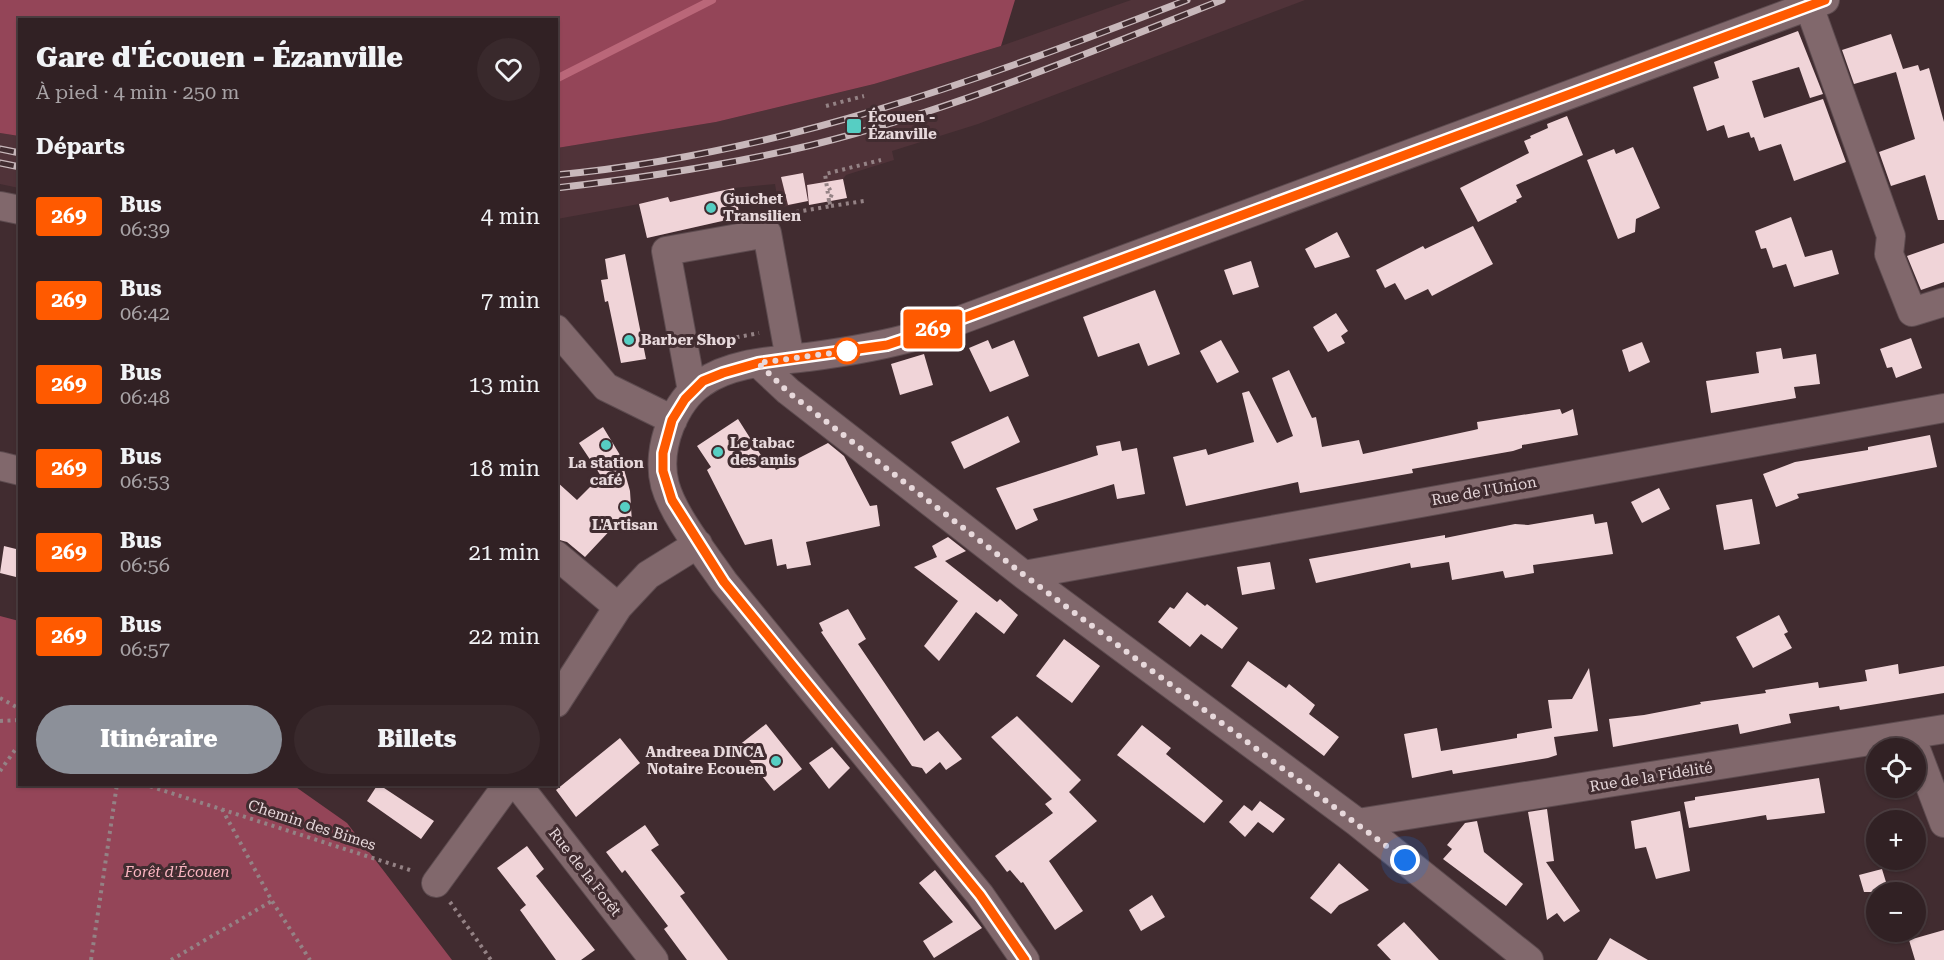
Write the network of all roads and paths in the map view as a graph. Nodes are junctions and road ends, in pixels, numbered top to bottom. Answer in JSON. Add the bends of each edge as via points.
{"nodes":[{"id":1,"x":1817,"y":3,"type":"edge"},
{"id":2,"x":864,"y":96,"type":"dead end"},
{"id":3,"x":826,"y":106,"type":"dead end"},
{"id":4,"x":881,"y":160,"type":"dead end"},
{"id":5,"x":864,"y":201,"type":"dead end"},
{"id":6,"x":830,"y":204,"type":"junction"},
{"id":7,"x":0,"y":206,"type":"edge"},
{"id":8,"x":18,"y":210,"type":"edge"},
{"id":9,"x":796,"y":212,"type":"dead end"},
{"id":10,"x":1944,"y":302,"type":"edge"},
{"id":11,"x":558,"y":331,"type":"edge"},
{"id":12,"x":769,"y":331,"type":"dead end"},
{"id":13,"x":698,"y":345,"type":"dead end"},
{"id":14,"x":790,"y":359,"type":"junction"},
{"id":15,"x":758,"y":363,"type":"junction"},
{"id":16,"x":692,"y":391,"type":"junction"},
{"id":17,"x":1944,"y":408,"type":"edge"},
{"id":18,"x":672,"y":420,"type":"junction"},
{"id":19,"x":0,"y":466,"type":"edge"},
{"id":20,"x":18,"y":470,"type":"edge"},
{"id":21,"x":698,"y":544,"type":"junction"},
{"id":22,"x":558,"y":557,"type":"edge"},
{"id":23,"x":1024,"y":575,"type":"junction"},
{"id":24,"x":618,"y":607,"type":"junction"},
{"id":25,"x":0,"y":698,"type":"edge"},
{"id":26,"x":558,"y":700,"type":"edge"},
{"id":27,"x":18,"y":709,"type":"edge"},
{"id":28,"x":18,"y":720,"type":"edge"},
{"id":29,"x":0,"y":721,"type":"edge"},
{"id":30,"x":1944,"y":729,"type":"edge"},
{"id":31,"x":1911,"y":736,"type":"junction"},
{"id":32,"x":18,"y":746,"type":"edge"},
{"id":33,"x":0,"y":771,"type":"edge"},
{"id":34,"x":117,"y":786,"type":"edge"},
{"id":35,"x":149,"y":786,"type":"edge"},
{"id":36,"x":507,"y":786,"type":"edge"},
{"id":37,"x":519,"y":786,"type":"edge"},
{"id":38,"x":222,"y":809,"type":"junction"},
{"id":39,"x":1358,"y":823,"type":"junction"},
{"id":40,"x":1944,"y":823,"type":"edge"},
{"id":41,"x":436,"y":883,"type":"junction"},
{"id":42,"x":272,"y":901,"type":"junction"},
{"id":43,"x":91,"y":960,"type":"edge"},
{"id":44,"x":171,"y":960,"type":"edge"},
{"id":45,"x":310,"y":960,"type":"edge"},
{"id":46,"x":491,"y":960,"type":"edge"},
{"id":47,"x":654,"y":960,"type":"edge"},
{"id":48,"x":1025,"y":960,"type":"edge"},
{"id":49,"x":1529,"y":960,"type":"edge"}],
"edges":[{"from":1,"to":10,"type":"street","via":[[1891,236],[1889,254],[1912,312]]},
{"from":1,"to":14,"type":"street","via":[[920,334],[887,345]]},
{"from":2,"to":3,"type":"path"},
{"from":4,"to":6,"type":"path","via":[[825,174]]},
{"from":5,"to":6,"type":"path"},
{"from":6,"to":9,"type":"path"},
{"from":7,"to":8,"type":"street"},
{"from":11,"to":18,"type":"street","via":[[606,387]]},
{"from":12,"to":13,"type":"path"},
{"from":14,"to":15,"type":"street"},
{"from":14,"to":16,"type":"street","via":[[767,233],[666,251]]},
{"from":15,"to":16,"type":"street","via":[[703,381]]},
{"from":15,"to":23,"type":"street"},
{"from":16,"to":18,"type":"street"},
{"from":17,"to":23,"type":"street","name":"Rue de l'Union"},
{"from":18,"to":21,"type":"street","via":[[663,453],[665,485]]},
{"from":19,"to":20,"type":"street"},
{"from":21,"to":24,"type":"street","via":[[648,574]]},
{"from":21,"to":48,"type":"street","via":[[724,582],[980,895]]},
{"from":22,"to":24,"type":"street"},
{"from":23,"to":39,"type":"street"},
{"from":24,"to":26,"type":"street"},
{"from":25,"to":27,"type":"path"},
{"from":28,"to":29,"type":"path"},
{"from":30,"to":31,"type":"street","name":"Rue de la Fidélité"},
{"from":31,"to":39,"type":"street","name":"Rue de la Fidélité"},
{"from":31,"to":40,"type":"street"},
{"from":32,"to":33,"type":"path"},
{"from":34,"to":43,"type":"path"},
{"from":35,"to":38,"type":"path","name":"Chemin des Bimes"},
{"from":36,"to":41,"type":"street"},
{"from":37,"to":47,"type":"street","name":"Rue de la Forêt"},
{"from":38,"to":41,"type":"path","name":"Chemin des Bimes","via":[[411,870]]},
{"from":38,"to":42,"type":"path"},
{"from":39,"to":49,"type":"street"},
{"from":41,"to":46,"type":"path"},
{"from":42,"to":44,"type":"path"},
{"from":42,"to":45,"type":"path"}]}
